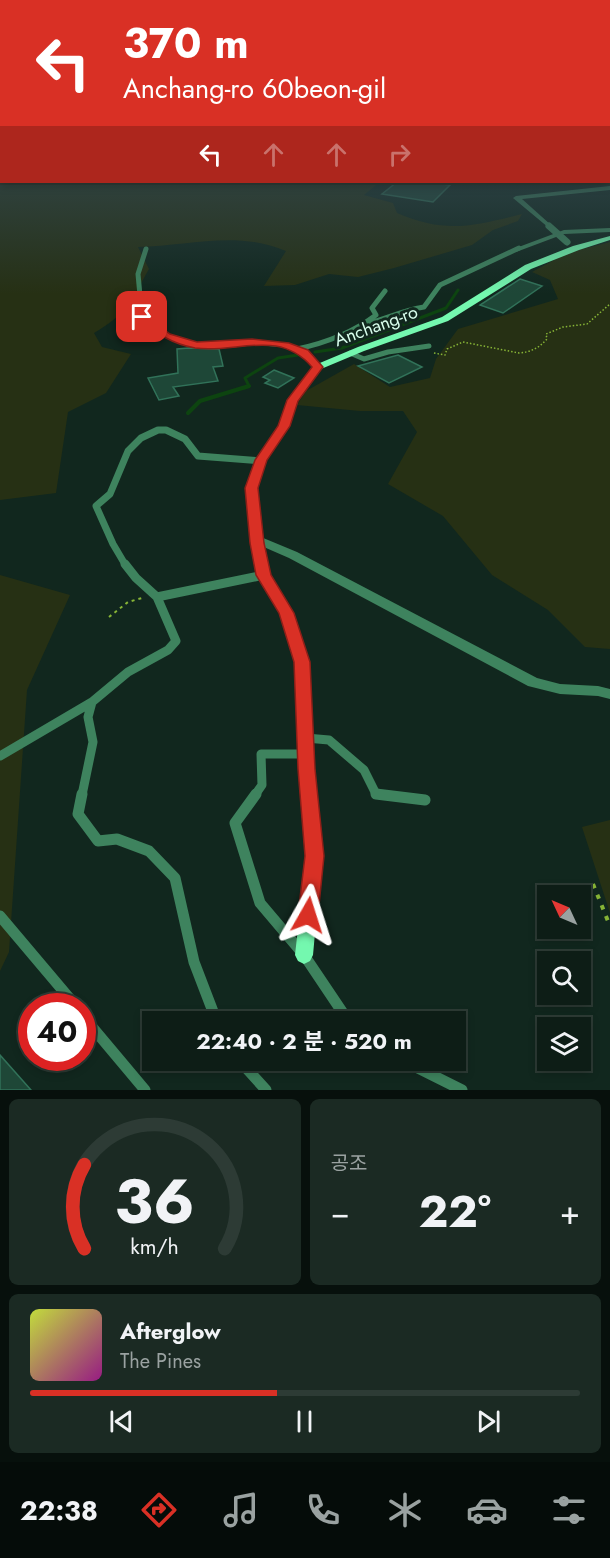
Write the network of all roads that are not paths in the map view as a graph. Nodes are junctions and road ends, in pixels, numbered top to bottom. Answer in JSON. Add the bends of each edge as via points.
{"nodes":[{"id":1,"x":564,"y":193,"type":"edge"},
{"id":2,"x":610,"y":230,"type":"edge"},
{"id":3,"x":610,"y":238,"type":"edge"},
{"id":4,"x":572,"y":245,"type":"junction"},
{"id":5,"x":146,"y":249,"type":"dead end"},
{"id":6,"x":385,"y":291,"type":"dead end"},
{"id":7,"x":365,"y":324,"type":"junction"},
{"id":8,"x":429,"y":346,"type":"road end"},
{"id":9,"x":296,"y":349,"type":"junction"},
{"id":10,"x":350,"y":353,"type":"junction"},
{"id":11,"x":318,"y":367,"type":"junction"},
{"id":12,"x":261,"y":460,"type":"junction"},
{"id":13,"x":256,"y":539,"type":"junction"},
{"id":14,"x":264,"y":575,"type":"junction"},
{"id":15,"x":157,"y":597,"type":"junction"},
{"id":16,"x":610,"y":694,"type":"edge"},
{"id":17,"x":92,"y":702,"type":"junction"},
{"id":18,"x":306,"y":738,"type":"junction"},
{"id":19,"x":306,"y":754,"type":"junction"},
{"id":20,"x":0,"y":756,"type":"edge"},
{"id":21,"x":425,"y":800,"type":"dead end"},
{"id":22,"x":0,"y":916,"type":"edge"},
{"id":23,"x":304,"y":955,"type":"junction"},
{"id":24,"x":65,"y":993,"type":"edge"},
{"id":25,"x":213,"y":1011,"type":"edge"},
{"id":26,"x":342,"y":1011,"type":"edge"},
{"id":27,"x":96,"y":1032,"type":"edge"},
{"id":28,"x":249,"y":1071,"type":"edge"},
{"id":29,"x":424,"y":1071,"type":"edge"},
{"id":30,"x":145,"y":1090,"type":"edge"},
{"id":31,"x":266,"y":1090,"type":"edge"},
{"id":32,"x":462,"y":1090,"type":"edge"}],
"edges":[{"from":1,"to":4,"type":"street","bridge":true,"via":[[516,198]]},
{"from":2,"to":7,"type":"lane","via":[[564,232],[528,244],[440,285],[424,307]]},
{"from":3,"to":4,"type":"street","name":"Anchang-ro"},
{"from":4,"to":10,"type":"street","name":"Anchang-ro","via":[[528,267],[445,320]]},
{"from":5,"to":9,"type":"lane","via":[[136,281],[142,317],[167,336],[196,345],[252,342]]},
{"from":6,"to":7,"type":"lane","via":[[372,308],[376,315]]},
{"from":7,"to":9,"type":"lane","via":[[342,337]]},
{"from":8,"to":10,"type":"lane","via":[[364,359]]},
{"from":9,"to":11,"type":"lane"},
{"from":10,"to":11,"type":"street","name":"Anchang-ro"},
{"from":11,"to":12,"type":"street","name":"Anchang-ro","via":[[292,400],[284,426]]},
{"from":12,"to":13,"type":"street","name":"Anchang-ro","via":[[252,488]]},
{"from":12,"to":15,"type":"lane","via":[[198,456],[184,439],[166,430],[141,438],[128,451],[111,494],[96,506],[121,561],[141,586]]},
{"from":13,"to":14,"type":"street","name":"Anchang-ro"},
{"from":13,"to":16,"type":"street","via":[[533,682]]},
{"from":14,"to":15,"type":"lane"},
{"from":14,"to":18,"type":"street","name":"Anchang-ro","via":[[286,613],[302,662]]},
{"from":15,"to":17,"type":"lane","via":[[176,641],[168,650],[128,672]]},
{"from":17,"to":20,"type":"lane"},
{"from":17,"to":25,"type":"lane","via":[[88,717],[93,742],[78,814],[98,841],[117,839],[149,851],[175,878],[194,962]]},
{"from":18,"to":19,"type":"street","name":"Anchang-ro"},
{"from":18,"to":21,"type":"lane","via":[[329,740],[364,770],[376,794]]},
{"from":19,"to":23,"type":"street","name":"Anchang-ro","via":[[314,856]]},
{"from":19,"to":23,"type":"lane","via":[[261,754],[262,785],[235,823],[260,903]]},
{"from":22,"to":24,"type":"lane"},
{"from":23,"to":26,"type":"lane"},
{"from":27,"to":30,"type":"lane"},
{"from":28,"to":31,"type":"lane"},
{"from":29,"to":32,"type":"lane"}]}
